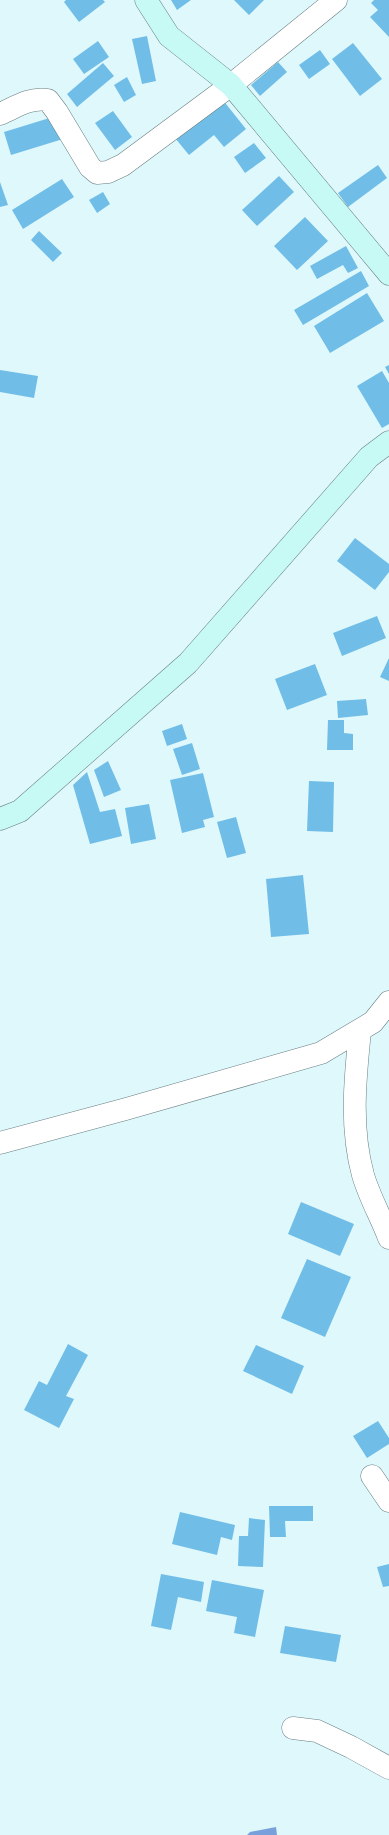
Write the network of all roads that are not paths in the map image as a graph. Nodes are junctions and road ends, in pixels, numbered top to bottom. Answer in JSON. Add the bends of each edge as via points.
{"nodes":[{"id":1,"x":146,"y":0,"type":"edge"},
{"id":2,"x":336,"y":0,"type":"edge"},
{"id":3,"x":231,"y":86,"type":"junction"},
{"id":4,"x":0,"y":114,"type":"edge"},
{"id":5,"x":389,"y":274,"type":"edge"},
{"id":6,"x":389,"y":442,"type":"edge"},
{"id":7,"x":0,"y":819,"type":"edge"},
{"id":8,"x":389,"y":1002,"type":"edge"},
{"id":9,"x":360,"y":1031,"type":"junction"},
{"id":10,"x":0,"y":1143,"type":"edge"},
{"id":11,"x":389,"y":1238,"type":"edge"},
{"id":12,"x":372,"y":1476,"type":"dead end"},
{"id":13,"x":389,"y":1500,"type":"edge"},
{"id":14,"x":293,"y":1728,"type":"dead end"},
{"id":15,"x":389,"y":1768,"type":"edge"}],
"edges":[{"from":1,"to":3,"type":"street","via":[[169,36]]},
{"from":2,"to":3,"type":"street"},
{"from":3,"to":4,"type":"street","via":[[123,165],[108,172],[97,173],[90,167],[48,100],[30,100]]},
{"from":3,"to":5,"type":"street"},
{"from":6,"to":7,"type":"street","via":[[370,457],[188,663],[20,811]]},
{"from":8,"to":9,"type":"street","via":[[373,1022]]},
{"from":9,"to":10,"type":"street","via":[[321,1053],[126,1110]]},
{"from":9,"to":11,"type":"street","via":[[354,1092],[356,1138],[363,1176]]},
{"from":12,"to":13,"type":"street"},
{"from":14,"to":15,"type":"street","via":[[317,1731],[351,1746]]}]}
